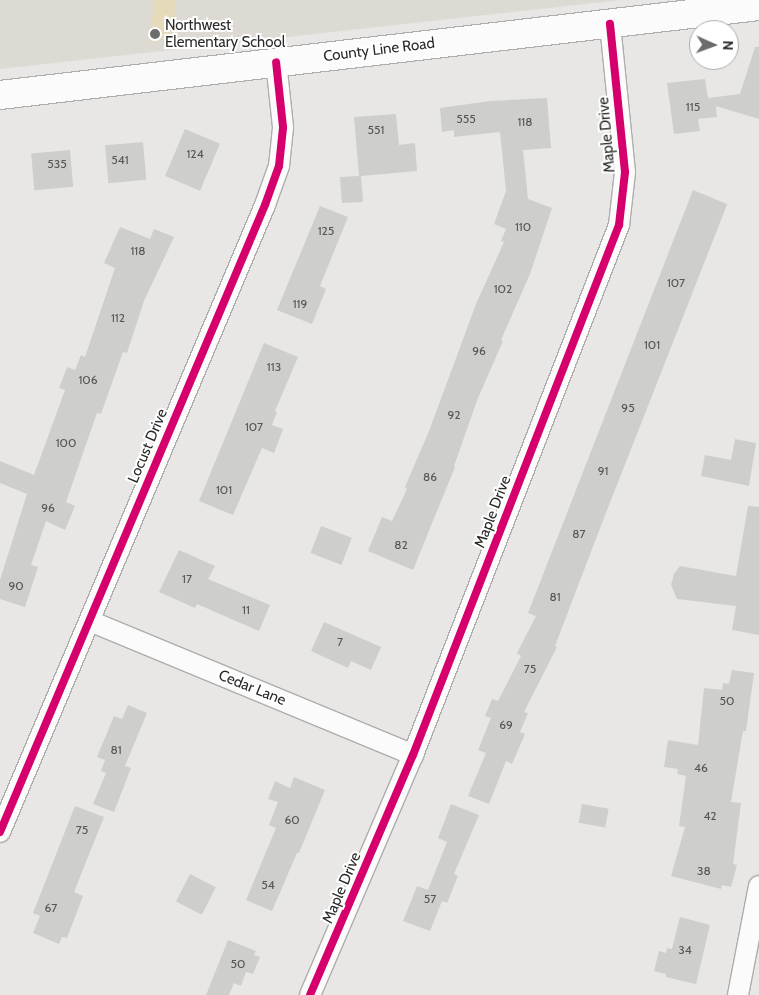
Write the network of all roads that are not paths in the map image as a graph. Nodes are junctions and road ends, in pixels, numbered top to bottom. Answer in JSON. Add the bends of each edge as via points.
{"nodes":[{"id":1,"x":759,"y":6,"type":"edge"},
{"id":2,"x":610,"y":24,"type":"junction"},
{"id":3,"x":276,"y":62,"type":"junction"},
{"id":4,"x":0,"y":95,"type":"edge"},
{"id":5,"x":90,"y":621,"type":"junction"},
{"id":6,"x":413,"y":755,"type":"junction"},
{"id":7,"x":0,"y":832,"type":"edge"},
{"id":8,"x":759,"y":886,"type":"edge"},
{"id":9,"x":310,"y":995,"type":"edge"},
{"id":10,"x":738,"y":995,"type":"edge"}],
"edges":[{"from":1,"to":2,"type":"main road","name":"County Line Road"},
{"from":2,"to":3,"type":"main road","name":"County Line Road"},
{"from":2,"to":6,"type":"street","name":"Maple Drive","via":[[625,172],[619,225]]},
{"from":3,"to":4,"type":"main road","name":"County Line Road"},
{"from":3,"to":5,"type":"street","name":"Locust Drive","via":[[283,127],[279,166]]},
{"from":5,"to":6,"type":"street","name":"Cedar Lane"},
{"from":5,"to":7,"type":"street","name":"Locust Drive"},
{"from":6,"to":9,"type":"street","name":"Maple Drive"},
{"from":8,"to":10,"type":"street"}]}
